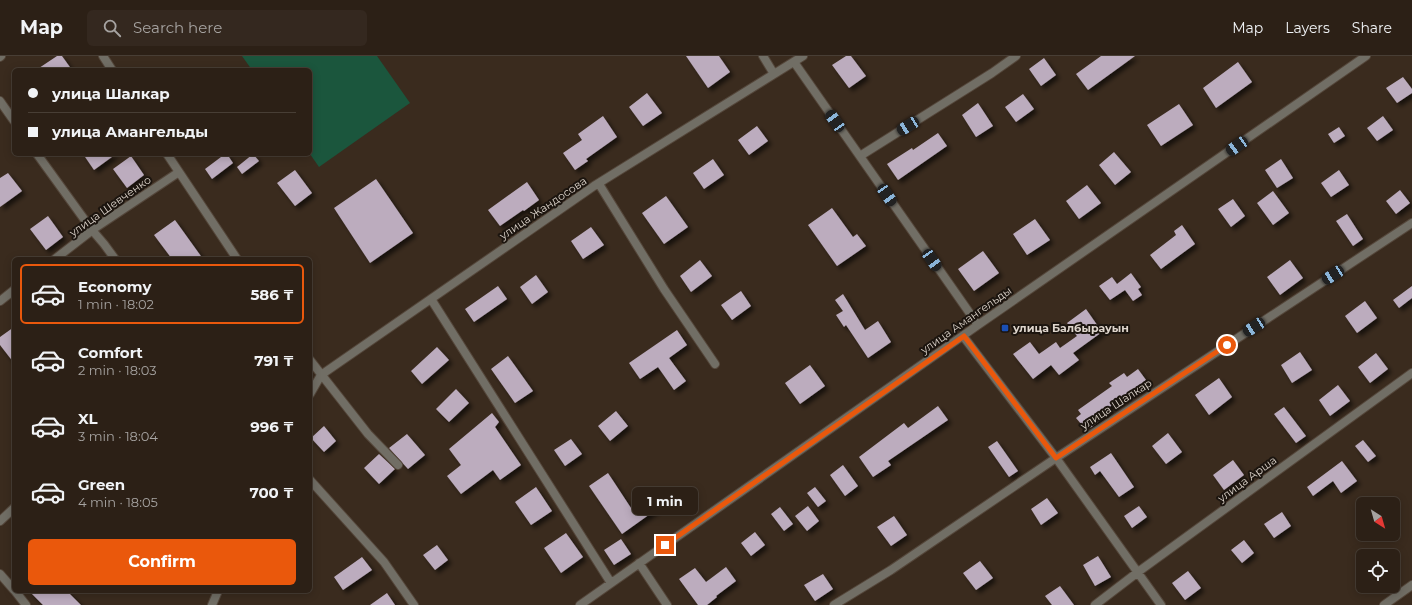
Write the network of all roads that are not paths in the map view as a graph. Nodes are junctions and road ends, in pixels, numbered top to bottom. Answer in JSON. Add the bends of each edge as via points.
{"nodes":[{"id":1,"x":103,"y":56,"type":"edge"},
{"id":2,"x":763,"y":56,"type":"edge"},
{"id":3,"x":803,"y":56,"type":"edge"},
{"id":4,"x":1016,"y":56,"type":"edge"},
{"id":5,"x":1366,"y":56,"type":"edge"},
{"id":6,"x":794,"y":62,"type":"junction"},
{"id":7,"x":111,"y":68,"type":"edge"},
{"id":8,"x":774,"y":74,"type":"junction"},
{"id":9,"x":0,"y":101,"type":"edge"},
{"id":10,"x":12,"y":118,"type":"edge"},
{"id":11,"x":38,"y":156,"type":"edge"},
{"id":12,"x":168,"y":156,"type":"edge"},
{"id":13,"x":860,"y":156,"type":"junction"},
{"id":14,"x":179,"y":172,"type":"junction"},
{"id":15,"x":599,"y":184,"type":"junction"},
{"id":16,"x":1412,"y":223,"type":"edge"},
{"id":17,"x":92,"y":230,"type":"junction"},
{"id":18,"x":58,"y":257,"type":"edge"},
{"id":19,"x":113,"y":257,"type":"edge"},
{"id":20,"x":235,"y":257,"type":"edge"},
{"id":21,"x":12,"y":292,"type":"edge"},
{"id":22,"x":431,"y":299,"type":"junction"},
{"id":23,"x":0,"y":301,"type":"edge"},
{"id":24,"x":978,"y":325,"type":"junction"},
{"id":25,"x":964,"y":336,"type":"junction"},
{"id":26,"x":312,"y":363,"type":"edge"},
{"id":27,"x":715,"y":364,"type":"dead end"},
{"id":28,"x":1412,"y":373,"type":"edge"},
{"id":29,"x":321,"y":375,"type":"junction"},
{"id":30,"x":312,"y":391,"type":"edge"},
{"id":31,"x":1056,"y":458,"type":"junction"},
{"id":32,"x":398,"y":465,"type":"dead end"},
{"id":33,"x":312,"y":482,"type":"edge"},
{"id":34,"x":12,"y":510,"type":"edge"},
{"id":35,"x":0,"y":521,"type":"edge"},
{"id":36,"x":639,"y":563,"type":"junction"},
{"id":37,"x":1138,"y":572,"type":"junction"},
{"id":38,"x":0,"y":574,"type":"edge"},
{"id":39,"x":611,"y":583,"type":"junction"},
{"id":40,"x":1412,"y":585,"type":"edge"},
{"id":41,"x":12,"y":589,"type":"edge"},
{"id":42,"x":16,"y":593,"type":"edge"},
{"id":43,"x":217,"y":593,"type":"edge"},
{"id":44,"x":26,"y":605,"type":"edge"},
{"id":45,"x":212,"y":605,"type":"edge"},
{"id":46,"x":414,"y":605,"type":"edge"},
{"id":47,"x":580,"y":605,"type":"edge"},
{"id":48,"x":667,"y":605,"type":"edge"},
{"id":49,"x":834,"y":605,"type":"edge"},
{"id":50,"x":1095,"y":605,"type":"edge"},
{"id":51,"x":1161,"y":605,"type":"edge"},
{"id":52,"x":1384,"y":605,"type":"edge"}],
"edges":[{"from":1,"to":7,"type":"street"},
{"from":2,"to":8,"type":"street"},
{"from":3,"to":6,"type":"street","name":"улица Жандосова"},
{"from":4,"to":13,"type":"street","via":[[992,74]]},
{"from":5,"to":24,"type":"street","name":"улица Амангельды"},
{"from":6,"to":8,"type":"street","name":"улица Жандосова"},
{"from":6,"to":13,"type":"street"},
{"from":8,"to":15,"type":"street","name":"улица Жандосова"},
{"from":9,"to":10,"type":"street"},
{"from":11,"to":17,"type":"street"},
{"from":12,"to":14,"type":"street"},
{"from":13,"to":24,"type":"street"},
{"from":14,"to":17,"type":"street","name":"улица Шевченко"},
{"from":14,"to":20,"type":"street"},
{"from":15,"to":22,"type":"street","name":"улица Жандосова"},
{"from":15,"to":27,"type":"street","via":[[664,289]]},
{"from":16,"to":31,"type":"street","name":"улица Шалкар"},
{"from":17,"to":18,"type":"street","name":"улица Шевченко"},
{"from":17,"to":19,"type":"street"},
{"from":21,"to":23,"type":"street"},
{"from":22,"to":29,"type":"street","name":"улица Жандосова"},
{"from":22,"to":39,"type":"street"},
{"from":24,"to":25,"type":"street","name":"улица Амангельды"},
{"from":25,"to":31,"type":"street"},
{"from":25,"to":36,"type":"street","name":"улица Амангельды"},
{"from":26,"to":29,"type":"street"},
{"from":28,"to":37,"type":"street","name":"улица Арша"},
{"from":29,"to":30,"type":"street","name":"улица Жандосова"},
{"from":29,"to":32,"type":"street","via":[[368,434]]},
{"from":31,"to":37,"type":"street"},
{"from":31,"to":49,"type":"street","name":"улица Шалкар","via":[[891,570]]},
{"from":33,"to":46,"type":"street","via":[[384,562]]},
{"from":34,"to":35,"type":"street"},
{"from":36,"to":39,"type":"street","name":"улица Амангельды"},
{"from":36,"to":48,"type":"street"},
{"from":37,"to":50,"type":"street","name":"улица Арша"},
{"from":37,"to":51,"type":"street"},
{"from":38,"to":41,"type":"street"},
{"from":39,"to":47,"type":"street","name":"улица Амангельды"},
{"from":40,"to":52,"type":"street"},
{"from":42,"to":44,"type":"street"},
{"from":43,"to":45,"type":"street"}]}
